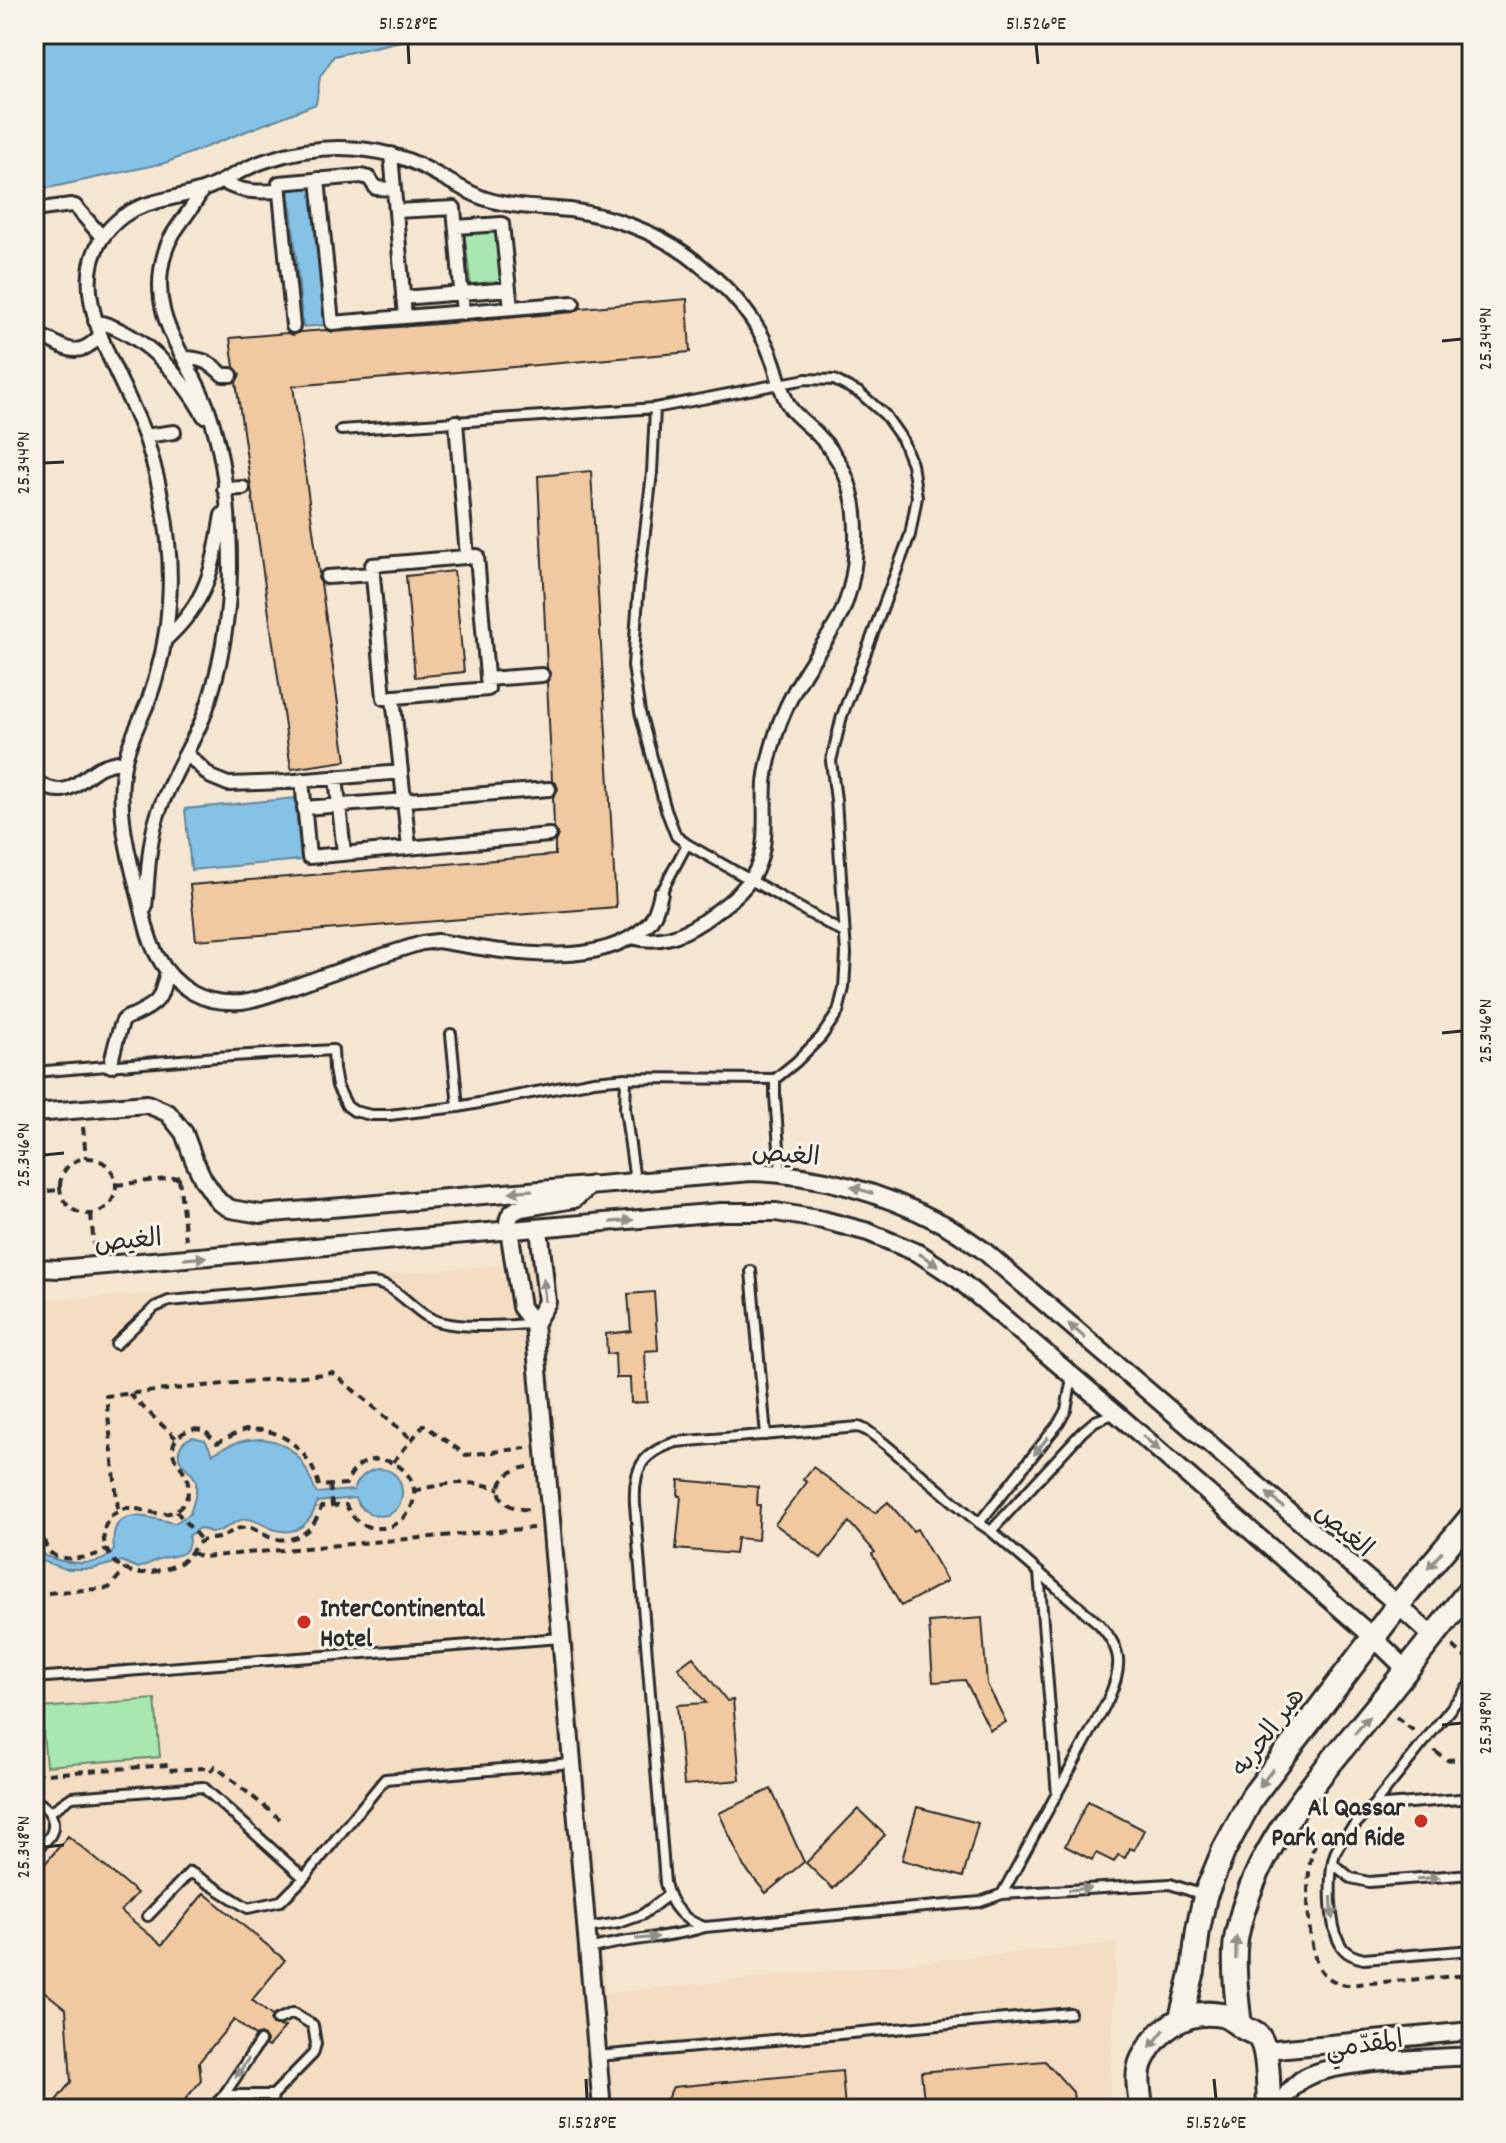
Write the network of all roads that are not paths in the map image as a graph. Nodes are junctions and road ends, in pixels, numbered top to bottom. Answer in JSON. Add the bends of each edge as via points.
{"nodes":[{"id":1,"x":391,"y":154,"type":"junction"},
{"id":2,"x":318,"y":179,"type":"junction"},
{"id":3,"x":222,"y":181,"type":"junction"},
{"id":4,"x":394,"y":189,"type":"junction"},
{"id":5,"x":202,"y":190,"type":"junction"},
{"id":6,"x":280,"y":191,"type":"junction"},
{"id":7,"x":34,"y":210,"type":"edge"},
{"id":8,"x":396,"y":211,"type":"junction"},
{"id":9,"x":456,"y":227,"type":"junction"},
{"id":10,"x":102,"y":237,"type":"junction"},
{"id":11,"x":509,"y":289,"type":"junction"},
{"id":12,"x":462,"y":294,"type":"junction"},
{"id":13,"x":432,"y":296,"type":"junction"},
{"id":14,"x":403,"y":298,"type":"junction"},
{"id":15,"x":573,"y":303,"type":"dead end"},
{"id":16,"x":511,"y":308,"type":"junction"},
{"id":17,"x":463,"y":313,"type":"junction"},
{"id":18,"x":434,"y":315,"type":"junction"},
{"id":19,"x":405,"y":317,"type":"junction"},
{"id":20,"x":95,"y":321,"type":"junction"},
{"id":21,"x":293,"y":326,"type":"dead end"},
{"id":22,"x":34,"y":335,"type":"edge"},
{"id":23,"x":100,"y":336,"type":"junction"},
{"id":24,"x":183,"y":357,"type":"junction"},
{"id":25,"x":165,"y":363,"type":"junction"},
{"id":26,"x":231,"y":375,"type":"dead end"},
{"id":27,"x":780,"y":383,"type":"junction"},
{"id":28,"x":655,"y":408,"type":"junction"},
{"id":29,"x":456,"y":422,"type":"junction"},
{"id":30,"x":341,"y":430,"type":"dead end"},
{"id":31,"x":213,"y":431,"type":"junction"},
{"id":32,"x":174,"y":432,"type":"dead end"},
{"id":33,"x":145,"y":436,"type":"junction"},
{"id":34,"x":243,"y":488,"type":"dead end"},
{"id":35,"x":225,"y":495,"type":"junction"},
{"id":36,"x":467,"y":557,"type":"junction"},
{"id":37,"x":373,"y":574,"type":"junction"},
{"id":38,"x":327,"y":577,"type":"dead end"},
{"id":39,"x":165,"y":640,"type":"junction"},
{"id":40,"x":542,"y":675,"type":"dead end"},
{"id":41,"x":487,"y":679,"type":"junction"},
{"id":42,"x":393,"y":697,"type":"junction"},
{"id":43,"x":186,"y":753,"type":"junction"},
{"id":44,"x":125,"y":761,"type":"junction"},
{"id":45,"x":401,"y":772,"type":"junction"},
{"id":46,"x":336,"y":777,"type":"junction"},
{"id":47,"x":302,"y":780,"type":"junction"},
{"id":48,"x":34,"y":781,"type":"edge"},
{"id":49,"x":549,"y":789,"type":"dead end"},
{"id":50,"x":404,"y":800,"type":"junction"},
{"id":51,"x":339,"y":806,"type":"junction"},
{"id":52,"x":304,"y":808,"type":"junction"},
{"id":53,"x":549,"y":835,"type":"dead end"},
{"id":54,"x":687,"y":844,"type":"junction"},
{"id":55,"x":409,"y":847,"type":"junction"},
{"id":56,"x":344,"y":853,"type":"junction"},
{"id":57,"x":750,"y":880,"type":"junction"},
{"id":58,"x":661,"y":893,"type":"joint"},
{"id":59,"x":144,"y":919,"type":"junction"},
{"id":60,"x":844,"y":933,"type":"junction"},
{"id":61,"x":631,"y":937,"type":"junction"},
{"id":62,"x":167,"y":971,"type":"junction"},
{"id":63,"x":451,"y":1034,"type":"dead end"},
{"id":64,"x":111,"y":1066,"type":"junction"},
{"id":65,"x":34,"y":1072,"type":"edge"},
{"id":66,"x":626,"y":1078,"type":"junction"},
{"id":67,"x":775,"y":1079,"type":"junction"},
{"id":68,"x":458,"y":1107,"type":"junction"},
{"id":69,"x":34,"y":1113,"type":"edge"},
{"id":70,"x":781,"y":1173,"type":"junction"},
{"id":71,"x":635,"y":1181,"type":"junction"},
{"id":72,"x":591,"y":1185,"type":"junction"},
{"id":73,"x":539,"y":1228,"type":"junction"},
{"id":74,"x":508,"y":1231,"type":"junction"},
{"id":75,"x":34,"y":1268,"type":"edge"},
{"id":76,"x":751,"y":1271,"type":"dead end"},
{"id":77,"x":534,"y":1324,"type":"junction"},
{"id":78,"x":116,"y":1344,"type":"dead end"},
{"id":79,"x":1072,"y":1377,"type":"junction"},
{"id":80,"x":1116,"y":1413,"type":"junction"},
{"id":81,"x":766,"y":1435,"type":"junction"},
{"id":82,"x":1472,"y":1516,"type":"edge"},
{"id":83,"x":979,"y":1523,"type":"junction"},
{"id":84,"x":991,"y":1531,"type":"junction"},
{"id":85,"x":1039,"y":1573,"type":"junction"},
{"id":86,"x":1472,"y":1587,"type":"edge"},
{"id":87,"x":1398,"y":1605,"type":"junction"},
{"id":88,"x":1435,"y":1635,"type":"junction"},
{"id":89,"x":1373,"y":1637,"type":"junction"},
{"id":90,"x":562,"y":1638,"type":"junction"},
{"id":91,"x":1407,"y":1670,"type":"junction"},
{"id":92,"x":34,"y":1678,"type":"edge"},
{"id":93,"x":1470,"y":1685,"type":"edge"},
{"id":94,"x":1472,"y":1701,"type":"edge"},
{"id":95,"x":573,"y":1763,"type":"junction"},
{"id":96,"x":1057,"y":1795,"type":"junction"},
{"id":97,"x":1472,"y":1798,"type":"edge"},
{"id":98,"x":34,"y":1800,"type":"edge"},
{"id":99,"x":1373,"y":1806,"type":"junction"},
{"id":100,"x":50,"y":1812,"type":"junction"},
{"id":101,"x":34,"y":1848,"type":"edge"},
{"id":102,"x":1333,"y":1864,"type":"junction"},
{"id":103,"x":1472,"y":1874,"type":"edge"},
{"id":104,"x":304,"y":1878,"type":"junction"},
{"id":105,"x":1002,"y":1894,"type":"junction"},
{"id":106,"x":668,"y":1895,"type":"junction"},
{"id":107,"x":1205,"y":1896,"type":"junction"},
{"id":108,"x":148,"y":1916,"type":"dead end"},
{"id":109,"x":705,"y":1927,"type":"junction"},
{"id":110,"x":587,"y":1928,"type":"junction"},
{"id":111,"x":589,"y":1949,"type":"junction"},
{"id":112,"x":1472,"y":1950,"type":"edge"},
{"id":113,"x":1070,"y":2013,"type":"dead end"},
{"id":114,"x":1181,"y":2018,"type":"junction"},
{"id":115,"x":277,"y":2020,"type":"dead end"},
{"id":116,"x":1240,"y":2025,"type":"junction"},
{"id":117,"x":1472,"y":2031,"type":"edge"},
{"id":118,"x":260,"y":2041,"type":"dead end"},
{"id":119,"x":1265,"y":2050,"type":"junction"},
{"id":120,"x":598,"y":2056,"type":"junction"},
{"id":121,"x":1472,"y":2056,"type":"edge"},
{"id":122,"x":224,"y":2095,"type":"junction"},
{"id":123,"x":273,"y":2095,"type":"junction"},
{"id":124,"x":211,"y":2109,"type":"edge"},
{"id":125,"x":241,"y":2109,"type":"edge"},
{"id":126,"x":271,"y":2109,"type":"edge"},
{"id":127,"x":602,"y":2109,"type":"edge"},
{"id":128,"x":1141,"y":2109,"type":"edge"},
{"id":129,"x":1269,"y":2109,"type":"edge"},
{"id":130,"x":1278,"y":2109,"type":"edge"}],
"edges":[{"from":1,"to":3,"type":"street","via":[[350,147],[308,151],[266,160]]},
{"from":1,"to":4,"type":"street"},
{"from":1,"to":27,"type":"street","via":[[484,198],[597,215],[666,242],[701,266],[746,310]]},
{"from":2,"to":4,"type":"street","via":[[361,176],[376,188]]},
{"from":2,"to":6,"type":"street","via":[[279,183]]},
{"from":2,"to":19,"type":"street","via":[[332,323]]},
{"from":3,"to":5,"type":"street"},
{"from":3,"to":6,"type":"street","via":[[246,191]]},
{"from":4,"to":8,"type":"street"},
{"from":5,"to":10,"type":"street","via":[[140,207]]},
{"from":5,"to":24,"type":"street","via":[[173,232],[161,273],[163,315]]},
{"from":6,"to":21,"type":"street"},
{"from":7,"to":10,"type":"street","via":[[75,206]]},
{"from":8,"to":9,"type":"street","via":[[454,208]]},
{"from":8,"to":14,"type":"street"},
{"from":9,"to":11,"type":"street","via":[[502,224]]},
{"from":9,"to":12,"type":"street"},
{"from":10,"to":20,"type":"street","via":[[90,275]]},
{"from":11,"to":12,"type":"street"},
{"from":11,"to":16,"type":"street"},
{"from":12,"to":13,"type":"street"},
{"from":12,"to":17,"type":"street"},
{"from":13,"to":14,"type":"street"},
{"from":13,"to":18,"type":"street"},
{"from":14,"to":19,"type":"street"},
{"from":15,"to":16,"type":"street"},
{"from":16,"to":17,"type":"street"},
{"from":17,"to":18,"type":"street"},
{"from":18,"to":19,"type":"street"},
{"from":20,"to":23,"type":"street"},
{"from":20,"to":25,"type":"street","via":[[132,338]]},
{"from":22,"to":23,"type":"street","via":[[71,349],[86,347]]},
{"from":23,"to":33,"type":"street"},
{"from":24,"to":25,"type":"street"},
{"from":24,"to":26,"type":"street","via":[[202,359]]},
{"from":24,"to":31,"type":"street"},
{"from":25,"to":31,"type":"street"},
{"from":27,"to":28,"type":"lane"},
{"from":27,"to":57,"type":"street","via":[[790,407],[843,467],[855,505],[856,550],[843,611],[799,683],[774,737],[765,782],[763,848]]},
{"from":27,"to":60,"type":"lane","via":[[834,380],[860,393],[902,439],[917,497],[910,535],[831,761]]},
{"from":28,"to":29,"type":"lane"},
{"from":28,"to":54,"type":"lane","via":[[633,666],[666,810],[676,836]]},
{"from":29,"to":30,"type":"lane"},
{"from":29,"to":36,"type":"street"},
{"from":31,"to":35,"type":"street"},
{"from":32,"to":33,"type":"street"},
{"from":33,"to":39,"type":"street","via":[[167,531],[170,589]]},
{"from":34,"to":35,"type":"street"},
{"from":35,"to":39,"type":"street","via":[[202,596]]},
{"from":35,"to":43,"type":"street","via":[[230,572],[220,656]]},
{"from":36,"to":37,"type":"street","via":[[372,565]]},
{"from":36,"to":41,"type":"street","via":[[477,556]]},
{"from":37,"to":38,"type":"street"},
{"from":37,"to":42,"type":"street","via":[[384,698]]},
{"from":39,"to":44,"type":"street"},
{"from":40,"to":41,"type":"street"},
{"from":41,"to":42,"type":"street","via":[[488,689]]},
{"from":42,"to":45,"type":"street"},
{"from":43,"to":47,"type":"street","via":[[211,777],[228,784]]},
{"from":43,"to":59,"type":"street","via":[[157,817]]},
{"from":44,"to":48,"type":"street","via":[[100,768],[70,788],[48,789]]},
{"from":44,"to":59,"type":"street","via":[[123,821]]},
{"from":45,"to":46,"type":"street"},
{"from":45,"to":50,"type":"street"},
{"from":46,"to":47,"type":"street"},
{"from":46,"to":51,"type":"street"},
{"from":47,"to":52,"type":"street"},
{"from":49,"to":50,"type":"street"},
{"from":50,"to":51,"type":"street"},
{"from":50,"to":55,"type":"street"},
{"from":51,"to":52,"type":"street"},
{"from":51,"to":56,"type":"street"},
{"from":52,"to":56,"type":"street","via":[[309,857]]},
{"from":53,"to":55,"type":"street"},
{"from":54,"to":57,"type":"lane"},
{"from":54,"to":58,"type":"lane"},
{"from":55,"to":56,"type":"street"},
{"from":57,"to":60,"type":"lane"},
{"from":57,"to":61,"type":"street","via":[[702,922],[675,937]]},
{"from":58,"to":61,"type":"street","via":[[648,925]]},
{"from":59,"to":62,"type":"street","via":[[154,952]]},
{"from":60,"to":67,"type":"lane","via":[[844,988],[838,1012],[821,1037]]},
{"from":61,"to":62,"type":"street","via":[[590,952],[540,955],[422,943],[242,1002],[197,996]]},
{"from":62,"to":64,"type":"street","via":[[156,1003],[122,1022]]},
{"from":63,"to":68,"type":"lane"},
{"from":64,"to":65,"type":"lane"},
{"from":64,"to":68,"type":"lane","via":[[333,1050],[337,1086],[354,1111],[389,1115]]},
{"from":66,"to":67,"type":"lane"},
{"from":66,"to":68,"type":"lane"},
{"from":66,"to":71,"type":"lane"},
{"from":67,"to":70,"type":"lane"},
{"from":72,"to":69,"type":"street","name":"الغيص","one_way":true,"via":[[261,1214],[219,1202],[168,1113],[147,1104]]},
{"from":70,"to":71,"type":"street","name":"الغيص"},
{"from":87,"to":70,"type":"street","name":"الغيص","one_way":true,"via":[[983,1250],[944,1224],[885,1197]]},
{"from":71,"to":72,"type":"street","name":"الغيص"},
{"from":72,"to":74,"type":"street","via":[[574,1199],[514,1211]]},
{"from":73,"to":74,"type":"street","name":"الغيص"},
{"from":77,"to":73,"type":"street","one_way":true,"via":[[547,1302]]},
{"from":73,"to":79,"type":"street","name":"الغيص","one_way":true,"via":[[776,1212],[868,1232],[920,1254],[958,1279]]},
{"from":75,"to":74,"type":"street","name":"الغيص","one_way":true},
{"from":74,"to":77,"type":"street","via":[[521,1307]]},
{"from":76,"to":81,"type":"lane"},
{"from":77,"to":78,"type":"lane","via":[[437,1321],[377,1283],[169,1301],[155,1307]]},
{"from":77,"to":90,"type":"street"},
{"from":79,"to":80,"type":"street","name":"الغيص"},
{"from":79,"to":83,"type":"lane","one_way":true,"via":[[1059,1423]]},
{"from":80,"to":84,"type":"lane","via":[[1082,1432]]},
{"from":80,"to":89,"type":"street","name":"الغيص","one_way":true},
{"from":81,"to":83,"type":"lane","via":[[859,1427]]},
{"from":81,"to":106,"type":"lane","via":[[676,1442],[657,1448],[637,1473],[635,1504]]},
{"from":82,"to":87,"type":"main road","name":"هير الحربه","one_way":true},
{"from":83,"to":84,"type":"lane"},
{"from":84,"to":85,"type":"lane"},
{"from":85,"to":96,"type":"lane"},
{"from":85,"to":96,"type":"lane","via":[[1099,1624],[1118,1654],[1119,1666]]},
{"from":86,"to":88,"type":"main road"},
{"from":87,"to":88,"type":"street","name":"الغيص"},
{"from":87,"to":89,"type":"main road","name":"هير الحربه"},
{"from":88,"to":91,"type":"main road"},
{"from":89,"to":91,"type":"street","name":"الغيص"},
{"from":89,"to":107,"type":"main road","name":"هير الحربه","one_way":true,"via":[[1253,1796]]},
{"from":90,"to":92,"type":"lane"},
{"from":90,"to":95,"type":"street"},
{"from":116,"to":91,"type":"main road","one_way":true,"via":[[1236,1936],[1263,1862],[1288,1817]]},
{"from":93,"to":94,"type":"lane"},
{"from":93,"to":99,"type":"lane"},
{"from":95,"to":104,"type":"lane","via":[[385,1779]]},
{"from":95,"to":110,"type":"street"},
{"from":96,"to":105,"type":"lane"},
{"from":97,"to":99,"type":"lane"},
{"from":98,"to":100,"type":"lane"},
{"from":99,"to":102,"type":"lane","via":[[1342,1841]]},
{"from":100,"to":101,"type":"lane","via":[[53,1830]]},
{"from":100,"to":104,"type":"lane","via":[[72,1797],[203,1787]]},
{"from":102,"to":103,"type":"lane","one_way":true,"via":[[1351,1878],[1369,1882]]},
{"from":102,"to":112,"type":"lane","one_way":true,"via":[[1333,1923],[1338,1943],[1350,1956]]},
{"from":104,"to":108,"type":"lane","via":[[281,1901],[248,1908],[190,1872]]},
{"from":105,"to":107,"type":"lane","one_way":true,"via":[[1170,1884]]},
{"from":105,"to":109,"type":"lane","via":[[980,1902]]},
{"from":106,"to":109,"type":"lane","via":[[682,1916]]},
{"from":106,"to":110,"type":"lane","via":[[642,1915]]},
{"from":107,"to":114,"type":"main road","name":"هير الحربه"},
{"from":111,"to":109,"type":"lane","one_way":true},
{"from":110,"to":111,"type":"street"},
{"from":111,"to":120,"type":"street"},
{"from":113,"to":120,"type":"lane"},
{"from":114,"to":116,"type":"main road","via":[[1223,2015]]},
{"from":114,"to":128,"type":"main road","one_way":true,"via":[[1165,2028],[1141,2062]]},
{"from":115,"to":123,"type":"lane","via":[[293,2013],[304,2018],[313,2025],[316,2044],[313,2054]]},
{"from":116,"to":119,"type":"main road","via":[[1258,2037]]},
{"from":117,"to":119,"type":"street","name":"المقدّمي"},
{"from":118,"to":122,"type":"lane","one_way":true},
{"from":119,"to":129,"type":"main road"},
{"from":120,"to":127,"type":"street"},
{"from":121,"to":130,"type":"street","name":"المقدّمي","via":[[1364,2064],[1314,2074],[1300,2081]]},
{"from":122,"to":123,"type":"lane"},
{"from":122,"to":124,"type":"lane"},
{"from":122,"to":125,"type":"lane"},
{"from":123,"to":126,"type":"lane"}]}
